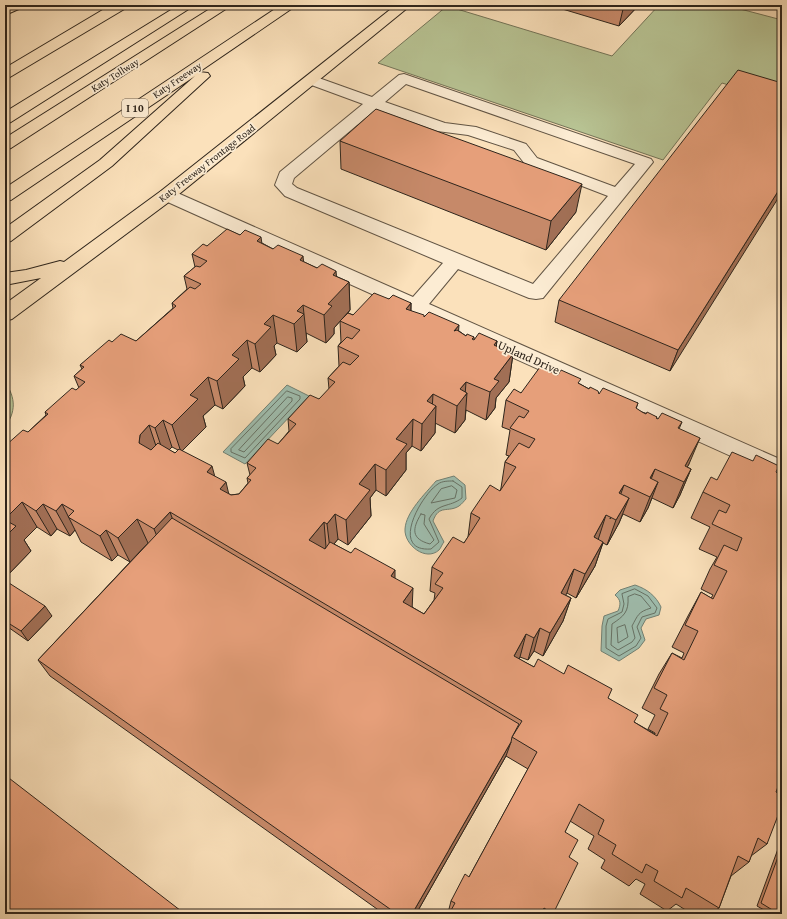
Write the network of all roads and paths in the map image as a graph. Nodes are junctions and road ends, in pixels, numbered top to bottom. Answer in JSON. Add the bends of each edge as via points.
{"nodes":[{"id":1,"x":16,"y":5,"type":"edge"},
{"id":2,"x":121,"y":5,"type":"edge"},
{"id":3,"x":188,"y":5,"type":"edge"},
{"id":4,"x":225,"y":5,"type":"edge"},
{"id":5,"x":290,"y":5,"type":"edge"},
{"id":6,"x":404,"y":5,"type":"edge"},
{"id":7,"x":5,"y":11,"type":"edge"},
{"id":8,"x":266,"y":21,"type":"junction"},
{"id":9,"x":5,"y":74,"type":"edge"},
{"id":10,"x":310,"y":80,"type":"junction"},
{"id":11,"x":374,"y":102,"type":"junction"},
{"id":12,"x":5,"y":119,"type":"edge"},
{"id":13,"x":443,"y":128,"type":"junction"},
{"id":14,"x":5,"y":145,"type":"edge"},
{"id":15,"x":467,"y":145,"type":"edge"},
{"id":16,"x":496,"y":155,"type":"edge"},
{"id":17,"x":531,"y":161,"type":"junction"},
{"id":18,"x":619,"y":194,"type":"junction"},
{"id":19,"x":167,"y":195,"type":"junction"},
{"id":20,"x":5,"y":196,"type":"edge"},
{"id":21,"x":8,"y":235,"type":"edge"},
{"id":22,"x":455,"y":261,"type":"junction"},
{"id":23,"x":71,"y":265,"type":"junction"},
{"id":24,"x":5,"y":279,"type":"edge"},
{"id":25,"x":416,"y":307,"type":"junction"},
{"id":26,"x":5,"y":314,"type":"edge"},
{"id":27,"x":782,"y":470,"type":"edge"}],
"edges":[{"from":1,"to":7,"type":"main road"},
{"from":2,"to":9,"type":"main road"},
{"from":3,"to":12,"type":"main road","name":"Katy Tollway"},
{"from":4,"to":14,"type":"main road","name":"Katy Tollway"},
{"from":5,"to":8,"type":"main road","name":"Katy Freeway","number":"I 10"},
{"from":6,"to":10,"type":"main road","name":"Katy Freeway Frontage Road"},
{"from":8,"to":20,"type":"main road","name":"Katy Freeway","number":"I 10"},
{"from":8,"to":21,"type":"main road","via":[[106,164]]},
{"from":10,"to":11,"type":"street"},
{"from":10,"to":19,"type":"main road","name":"Katy Freeway Frontage Road"},
{"from":11,"to":13,"type":"street"},
{"from":11,"to":18,"type":"street","via":[[404,78],[645,162]]},
{"from":11,"to":22,"type":"street","via":[[286,176],[283,185],[291,192]]},
{"from":13,"to":15,"type":"street"},
{"from":13,"to":17,"type":"street","via":[[470,130],[520,147]]},
{"from":16,"to":17,"type":"street"},
{"from":17,"to":18,"type":"street"},
{"from":18,"to":22,"type":"street","via":[[536,293]]},
{"from":19,"to":23,"type":"main road","name":"Katy Freeway Frontage Road"},
{"from":19,"to":25,"type":"street","name":"Upland Drive"},
{"from":22,"to":25,"type":"street"},
{"from":23,"to":24,"type":"main road"},
{"from":23,"to":26,"type":"main road","name":"Katy Freeway Frontage Road"},
{"from":25,"to":27,"type":"street","name":"Upland Drive"}]}
